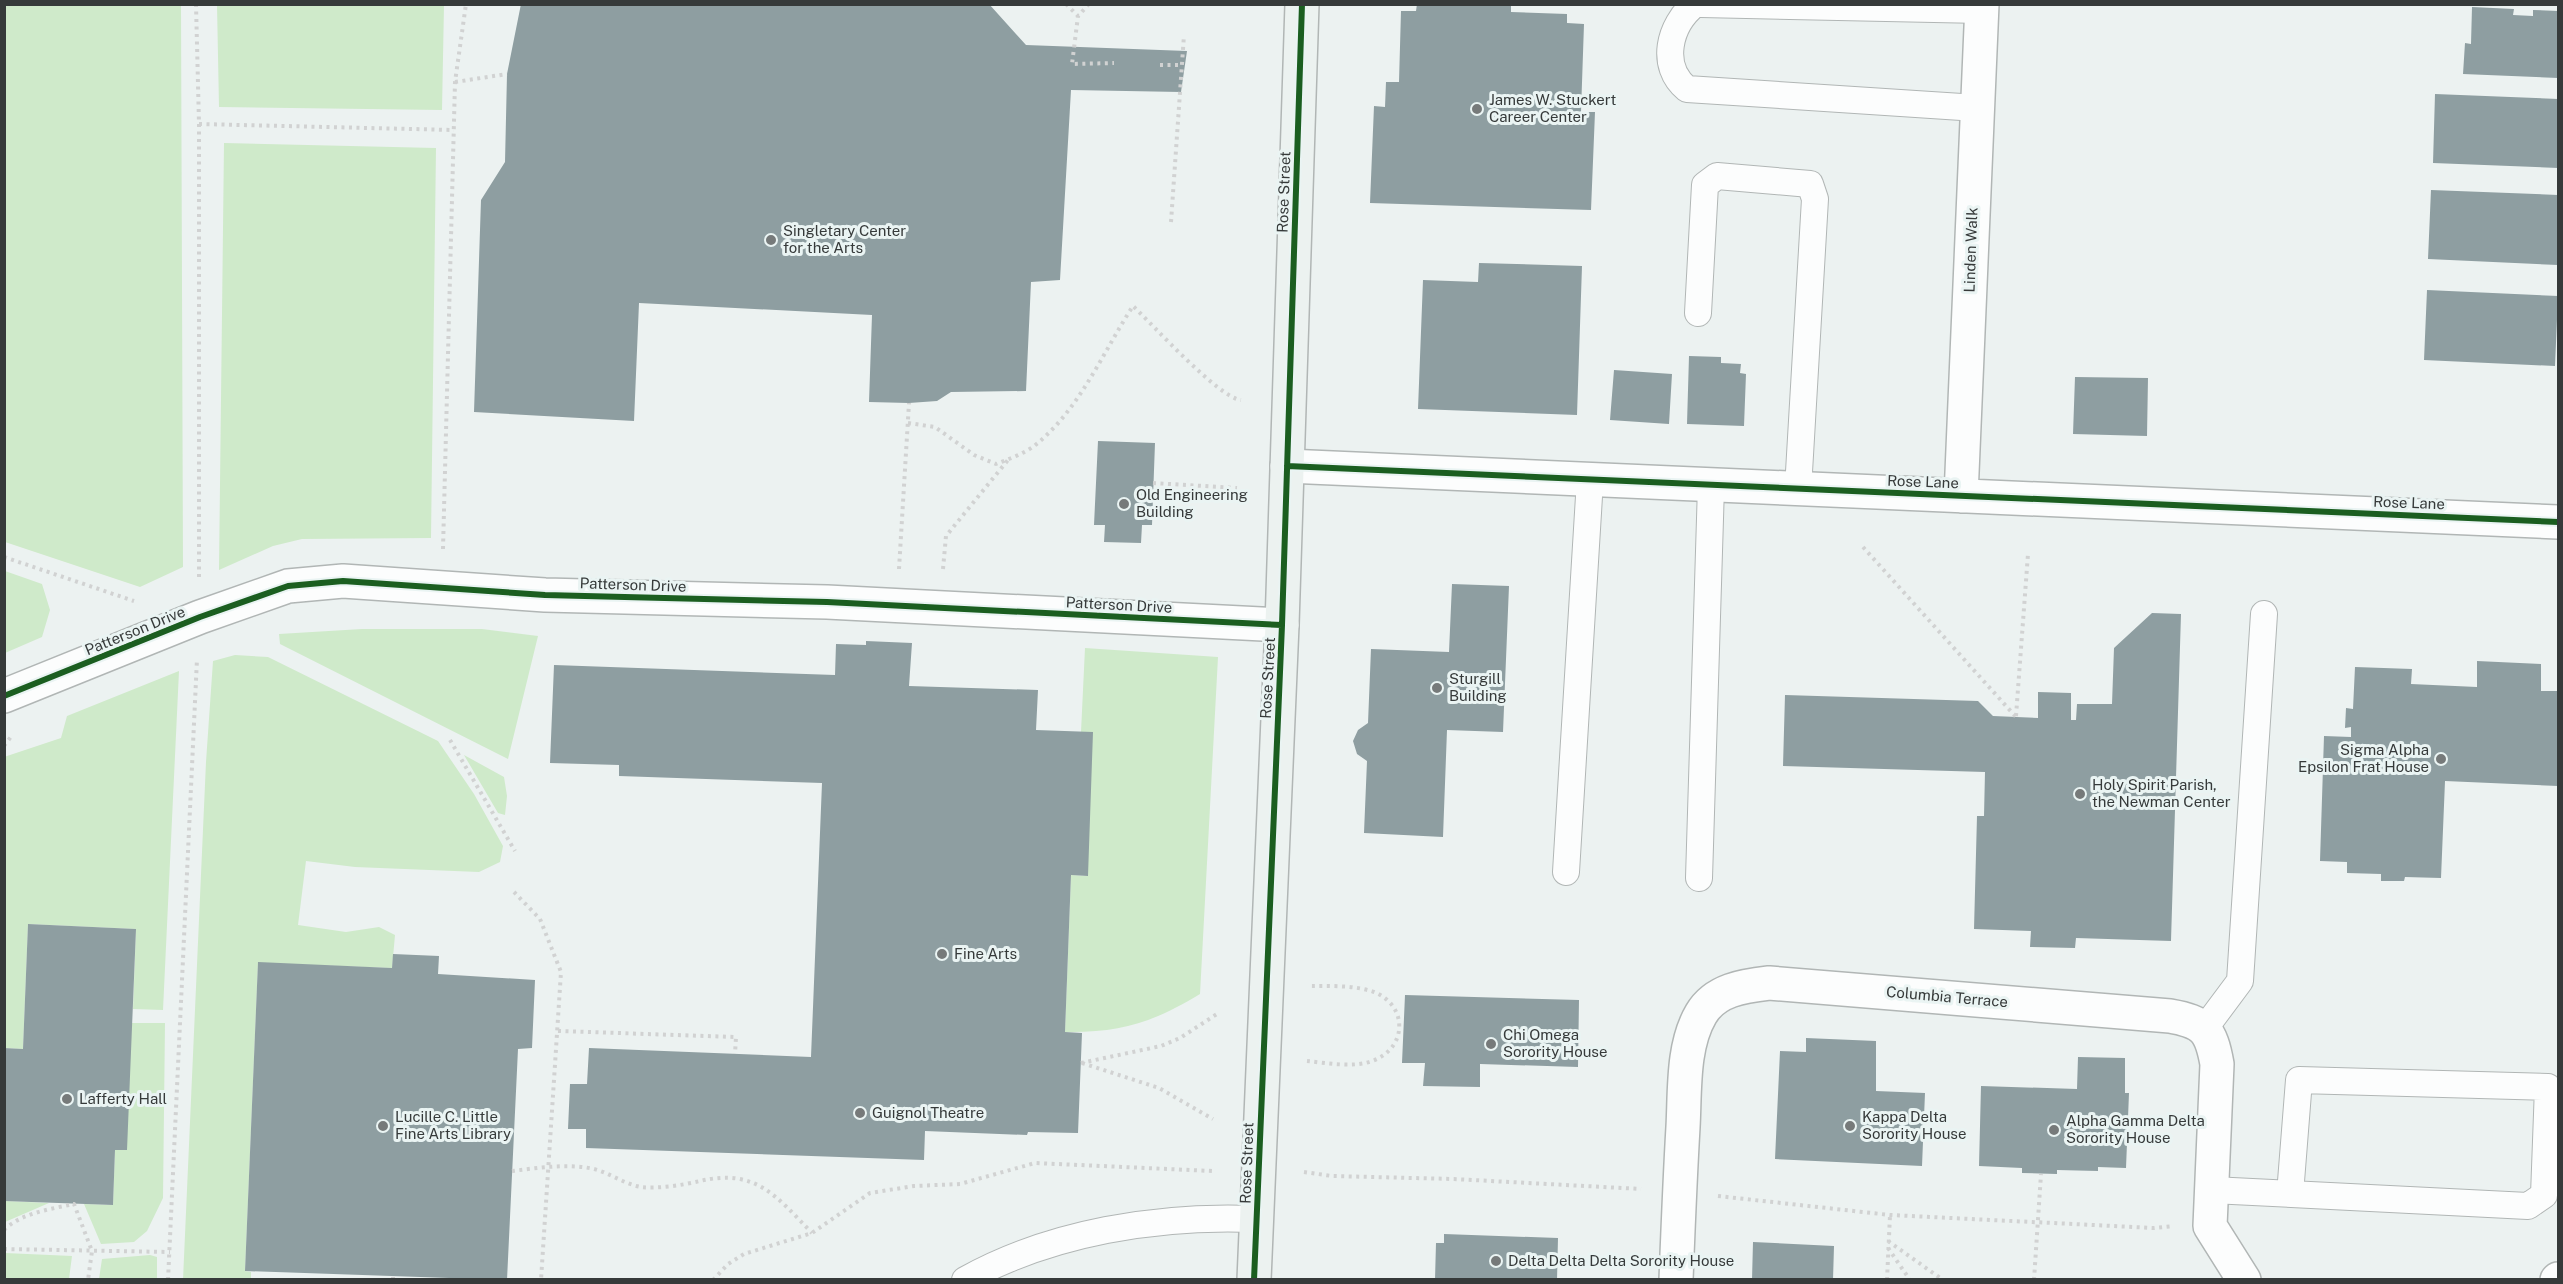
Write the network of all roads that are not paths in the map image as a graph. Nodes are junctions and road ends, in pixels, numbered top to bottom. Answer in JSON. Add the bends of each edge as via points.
{"nodes":[{"id":1,"x":1302,"y":4,"type":"edge"},
{"id":2,"x":1695,"y":4,"type":"edge"},
{"id":3,"x":1701,"y":4,"type":"edge"},
{"id":4,"x":1982,"y":8,"type":"edge"},
{"id":5,"x":1977,"y":108,"type":"junction"},
{"id":6,"x":1698,"y":313,"type":"dead end"},
{"id":7,"x":1287,"y":466,"type":"junction"},
{"id":8,"x":1590,"y":480,"type":"junction"},
{"id":9,"x":1711,"y":486,"type":"junction"},
{"id":10,"x":1798,"y":489,"type":"junction"},
{"id":11,"x":1960,"y":496,"type":"junction"},
{"id":12,"x":2559,"y":522,"type":"edge"},
{"id":13,"x":2264,"y":614,"type":"dead end"},
{"id":14,"x":1282,"y":625,"type":"junction"},
{"id":15,"x":4,"y":696,"type":"edge"},
{"id":16,"x":1566,"y":872,"type":"dead end"},
{"id":17,"x":1700,"y":878,"type":"dead end"},
{"id":18,"x":2205,"y":1028,"type":"junction"},
{"id":19,"x":2212,"y":1190,"type":"junction"},
{"id":20,"x":2290,"y":1194,"type":"junction"},
{"id":21,"x":1256,"y":1219,"type":"junction"},
{"id":22,"x":976,"y":1276,"type":"edge"},
{"id":23,"x":1254,"y":1280,"type":"edge"},
{"id":24,"x":1676,"y":1280,"type":"edge"},
{"id":25,"x":2244,"y":1280,"type":"edge"}],
"edges":[{"from":1,"to":7,"type":"street","name":"Rose Street"},
{"from":2,"to":5,"type":"lane","via":[[1682,15],[1674,30],[1670,65],[1676,80],[1687,89]]},
{"from":3,"to":4,"type":"lane"},
{"from":4,"to":5,"type":"street","name":"Linden Walk"},
{"from":5,"to":11,"type":"street","name":"Linden Walk"},
{"from":6,"to":10,"type":"lane","via":[[1706,186],[1717,176],[1810,184],[1815,199]]},
{"from":7,"to":8,"type":"street","name":"Rose Lane"},
{"from":7,"to":14,"type":"street","name":"Rose Street"},
{"from":8,"to":9,"type":"street","name":"Rose Lane"},
{"from":8,"to":16,"type":"lane"},
{"from":9,"to":10,"type":"street","name":"Rose Lane"},
{"from":9,"to":17,"type":"lane"},
{"from":10,"to":11,"type":"street","name":"Rose Lane"},
{"from":11,"to":12,"type":"street","name":"Rose Lane"},
{"from":13,"to":18,"type":"lane","via":[[2240,981]]},
{"from":14,"to":15,"type":"street","name":"Patterson Drive","via":[[827,602],[545,595],[343,581],[288,586]]},
{"from":14,"to":21,"type":"street","name":"Rose Street"},
{"from":18,"to":19,"type":"street","via":[[2214,1044],[2217,1064]]},
{"from":18,"to":24,"type":"street","name":"Columbia Terrace","via":[[2170,1016],[1781,984],[1746,986],[1722,993],[1701,1013],[1692,1033],[1686,1071]]},
{"from":19,"to":20,"type":"lane"},
{"from":19,"to":25,"type":"street","via":[[2210,1226]]},
{"from":20,"to":20,"type":"lane","via":[[2528,1206],[2544,1195],[2548,1087],[2299,1080]]},
{"from":21,"to":22,"type":"lane","via":[[1207,1217],[1118,1228],[1052,1244]]},
{"from":21,"to":23,"type":"street","name":"Rose Street"}]}
